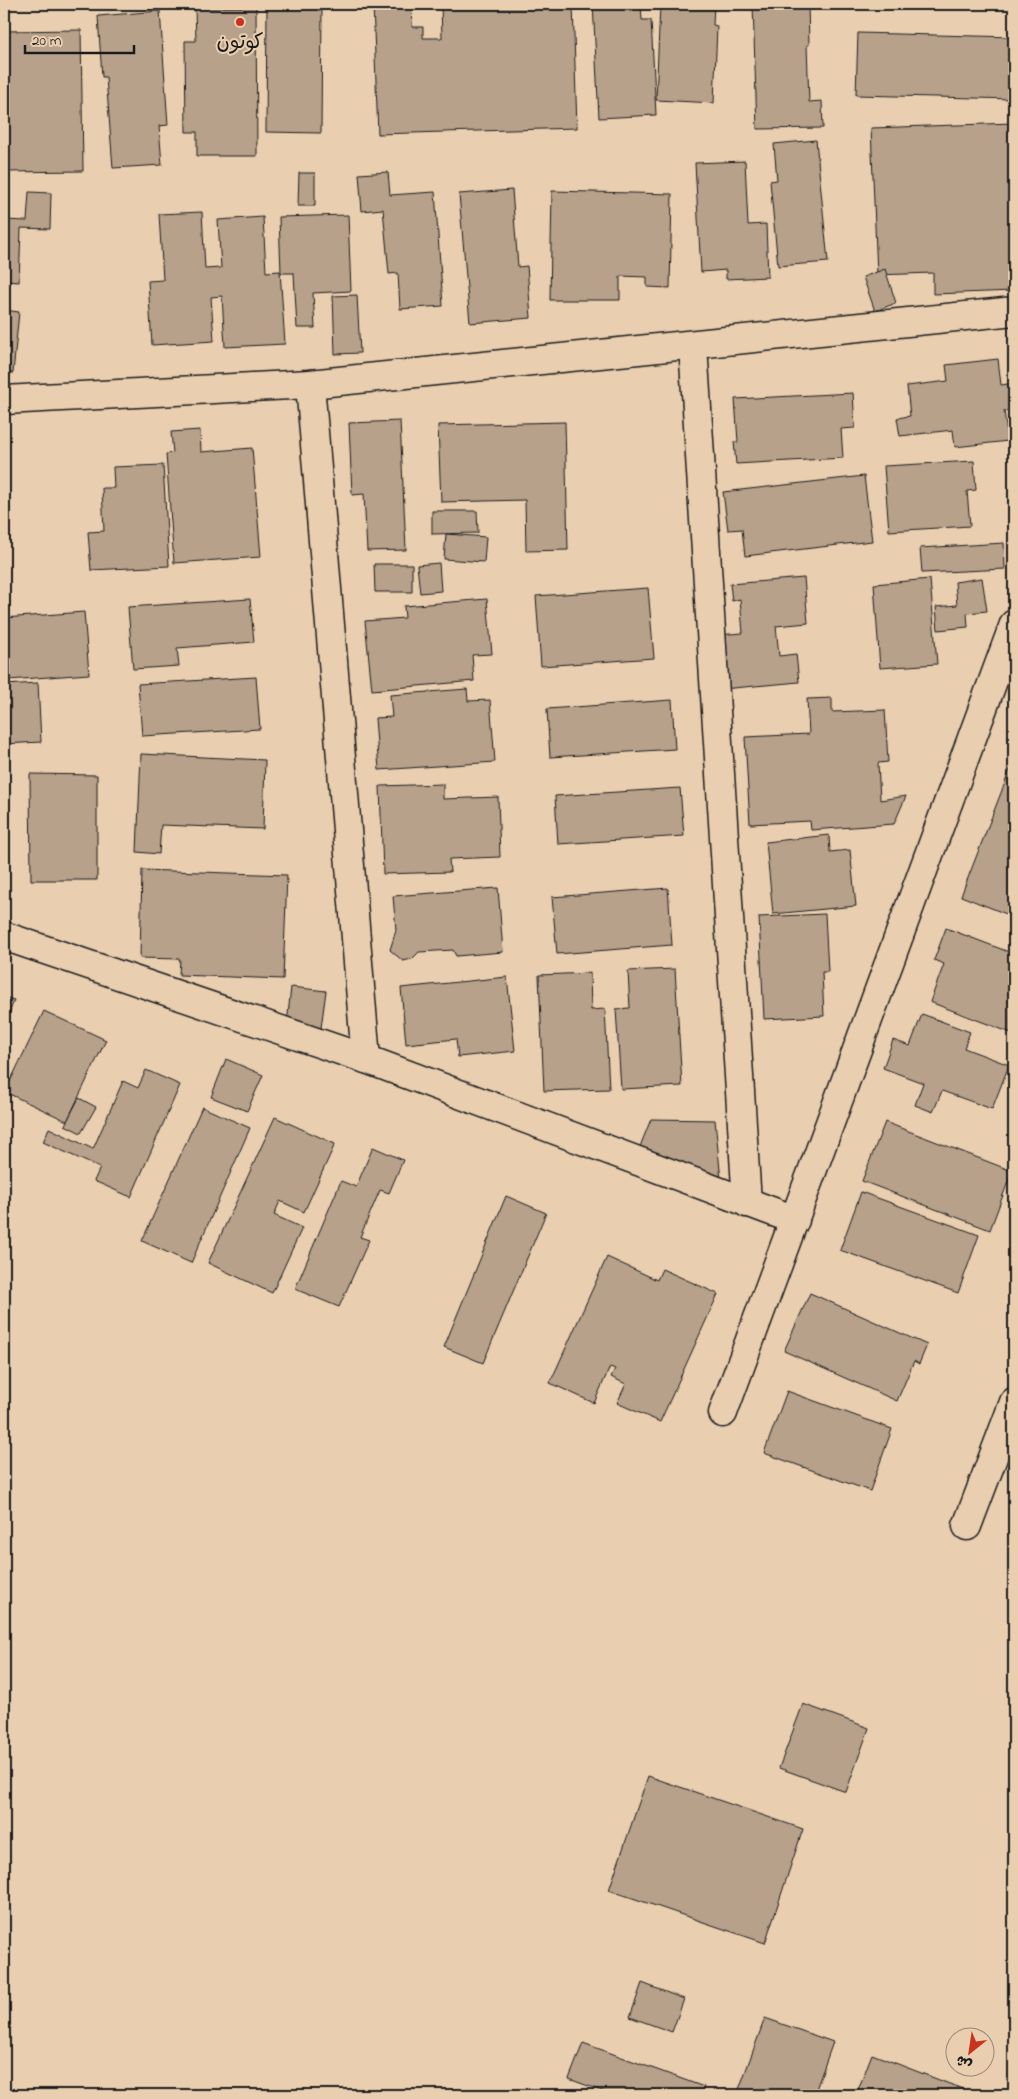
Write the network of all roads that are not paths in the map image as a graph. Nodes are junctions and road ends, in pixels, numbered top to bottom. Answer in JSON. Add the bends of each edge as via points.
{"nodes":[{"id":1,"x":1014,"y":311,"type":"edge"},
{"id":2,"x":693,"y":345,"type":"junction"},
{"id":3,"x":310,"y":384,"type":"junction"},
{"id":4,"x":4,"y":400,"type":"edge"},
{"id":5,"x":1014,"y":624,"type":"edge"},
{"id":6,"x":4,"y":936,"type":"edge"},
{"id":7,"x":366,"y":1059,"type":"junction"},
{"id":8,"x":747,"y":1203,"type":"junction"},
{"id":9,"x":794,"y":1220,"type":"junction"},
{"id":10,"x":1014,"y":1402,"type":"edge"},
{"id":11,"x":722,"y":1413,"type":"dead end"},
{"id":12,"x":967,"y":1526,"type":"dead end"}],
"edges":[{"from":1,"to":2,"type":"street"},
{"from":2,"to":3,"type":"street"},
{"from":2,"to":8,"type":"street"},
{"from":3,"to":4,"type":"street"},
{"from":3,"to":7,"type":"street"},
{"from":5,"to":9,"type":"street"},
{"from":6,"to":7,"type":"street"},
{"from":7,"to":8,"type":"street"},
{"from":8,"to":9,"type":"street"},
{"from":9,"to":11,"type":"street"},
{"from":10,"to":12,"type":"street"}]}
